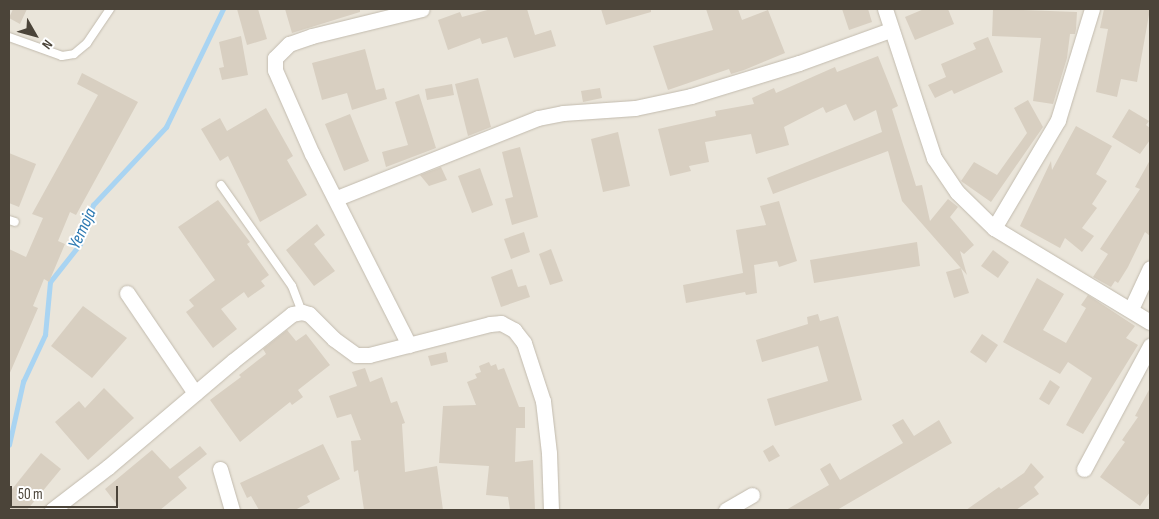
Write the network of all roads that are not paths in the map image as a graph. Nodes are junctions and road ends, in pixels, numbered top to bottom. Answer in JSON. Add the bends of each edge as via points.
{"nodes":[{"id":1,"x":110,"y":9,"type":"edge"},
{"id":2,"x":422,"y":9,"type":"edge"},
{"id":3,"x":885,"y":9,"type":"edge"},
{"id":4,"x":1092,"y":9,"type":"edge"},
{"id":5,"x":890,"y":30,"type":"junction"},
{"id":6,"x":9,"y":37,"type":"edge"},
{"id":7,"x":221,"y":185,"type":"dead end"},
{"id":8,"x":336,"y":198,"type":"junction"},
{"id":9,"x":994,"y":228,"type":"junction"},
{"id":10,"x":1150,"y":268,"type":"edge"},
{"id":11,"x":127,"y":293,"type":"dead end"},
{"id":12,"x":1131,"y":309,"type":"junction"},
{"id":13,"x":302,"y":312,"type":"junction"},
{"id":14,"x":1150,"y":322,"type":"edge"},
{"id":15,"x":409,"y":345,"type":"junction"},
{"id":16,"x":1150,"y":346,"type":"edge"},
{"id":17,"x":195,"y":393,"type":"junction"},
{"id":18,"x":220,"y":469,"type":"dead end"},
{"id":19,"x":1084,"y":469,"type":"dead end"},
{"id":20,"x":752,"y":495,"type":"dead end"},
{"id":21,"x":52,"y":510,"type":"edge"},
{"id":22,"x":232,"y":510,"type":"edge"},
{"id":23,"x":551,"y":510,"type":"edge"},
{"id":24,"x":726,"y":510,"type":"edge"}],
"edges":[{"from":1,"to":6,"type":"lane","via":[[87,43],[74,54],[62,56]]},
{"from":2,"to":8,"type":"street","via":[[312,36],[289,44],[275,58],[275,70],[312,154]]},
{"from":3,"to":5,"type":"street"},
{"from":4,"to":9,"type":"street","via":[[1058,120]]},
{"from":5,"to":8,"type":"street","via":[[800,63],[691,96],[635,108],[538,118]]},
{"from":5,"to":9,"type":"street","via":[[934,158],[957,192]]},
{"from":7,"to":13,"type":"lane","via":[[292,286]]},
{"from":8,"to":15,"type":"street"},
{"from":9,"to":12,"type":"street","via":[[1046,262]]},
{"from":10,"to":12,"type":"street"},
{"from":11,"to":17,"type":"street"},
{"from":12,"to":14,"type":"street"},
{"from":13,"to":15,"type":"street","via":[[309,314],[356,355]]},
{"from":13,"to":17,"type":"street","via":[[292,314]]},
{"from":15,"to":23,"type":"street","via":[[490,324],[501,323],[514,330],[524,343],[543,401]]},
{"from":16,"to":19,"type":"street"},
{"from":17,"to":21,"type":"street"},
{"from":18,"to":22,"type":"street"},
{"from":20,"to":24,"type":"street"}]}
